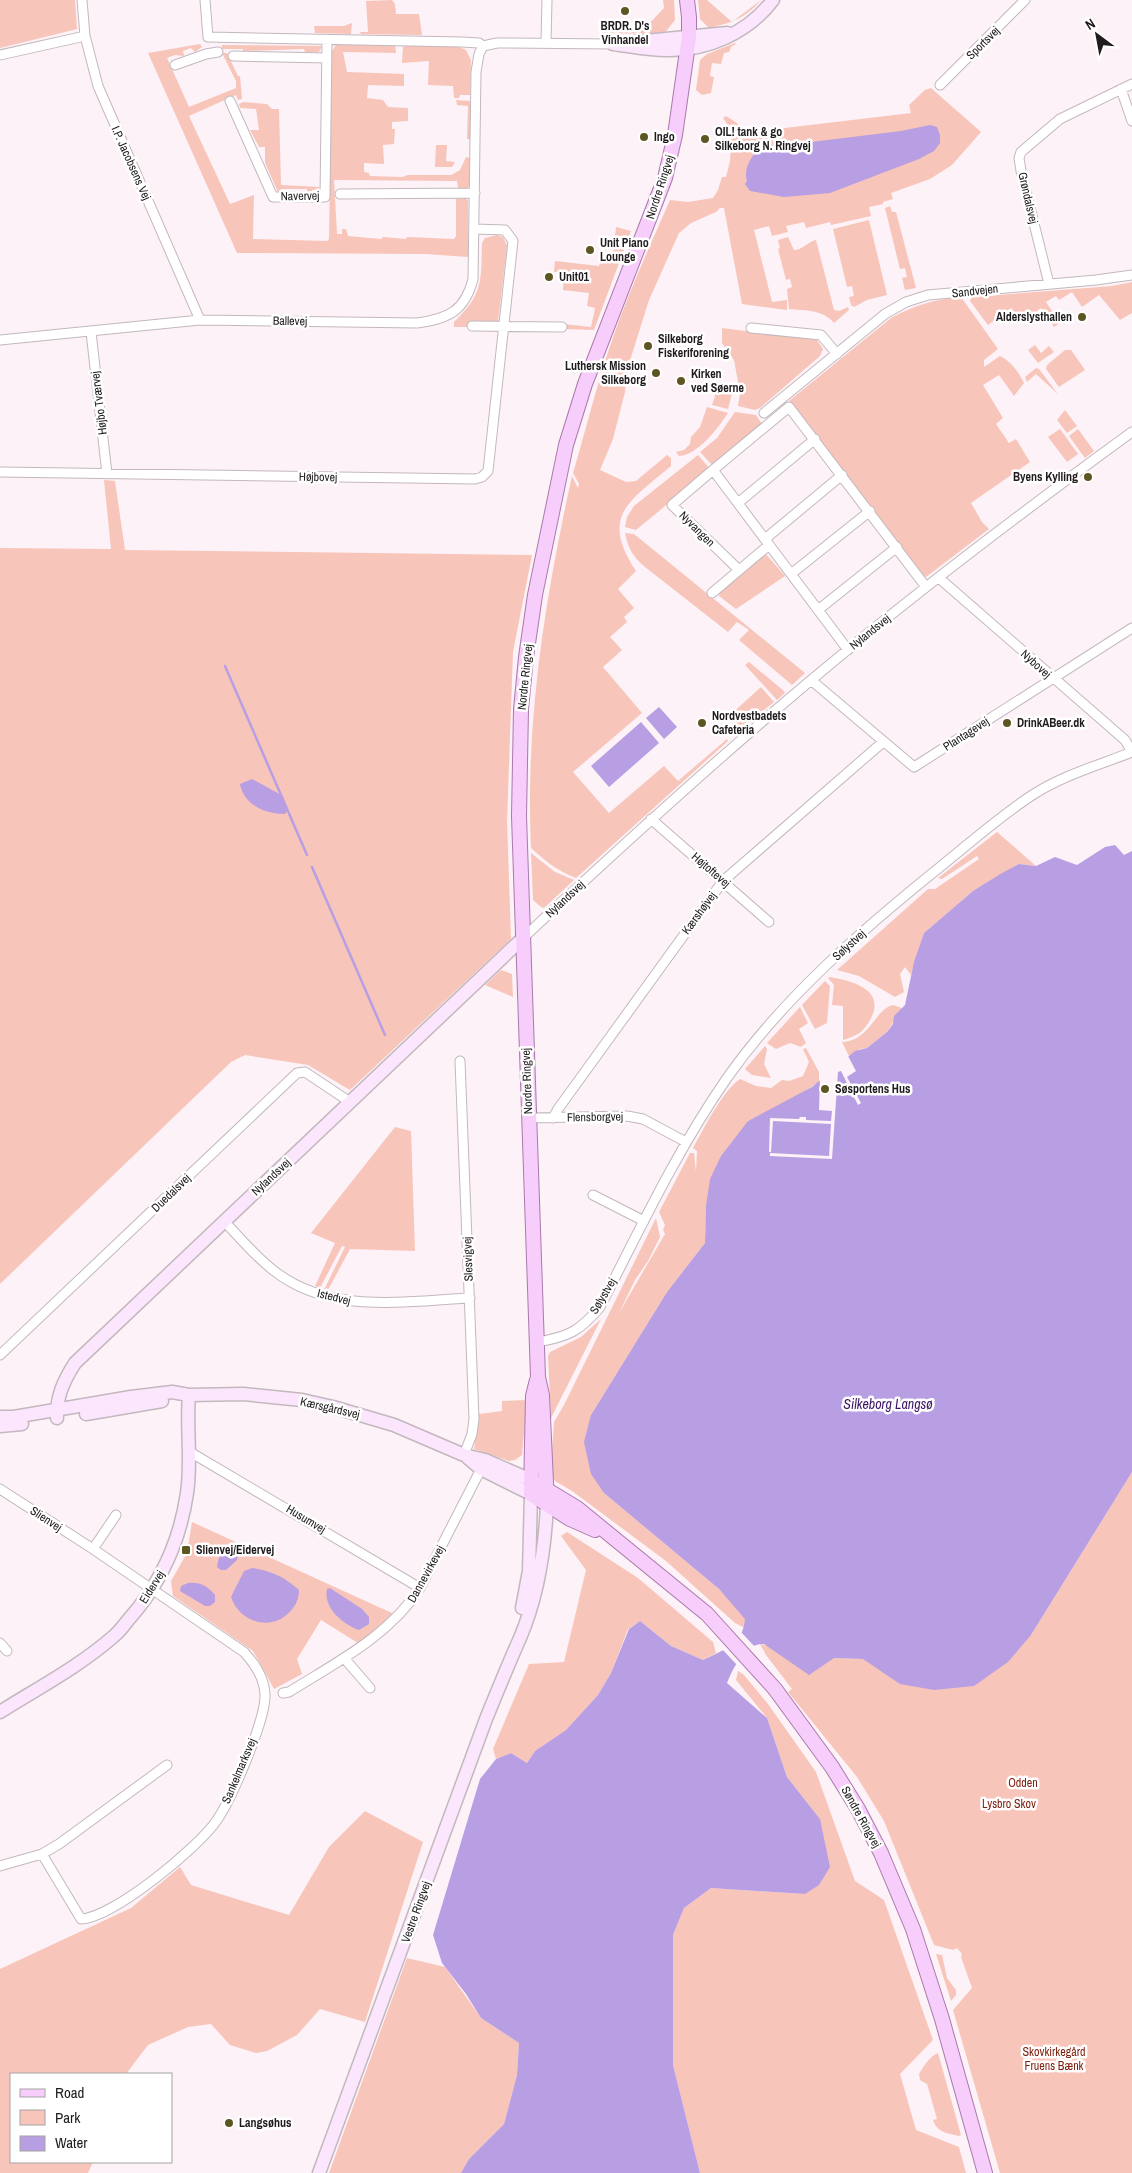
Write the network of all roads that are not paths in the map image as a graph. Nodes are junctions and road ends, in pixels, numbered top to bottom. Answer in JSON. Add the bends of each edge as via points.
{"nodes":[{"id":1,"x":82,"y":0,"type":"edge"},
{"id":2,"x":204,"y":0,"type":"edge"},
{"id":3,"x":547,"y":0,"type":"edge"},
{"id":4,"x":688,"y":0,"type":"edge"},
{"id":5,"x":773,"y":0,"type":"edge"},
{"id":6,"x":1025,"y":0,"type":"edge"},
{"id":7,"x":85,"y":36,"type":"junction"},
{"id":8,"x":208,"y":37,"type":"junction"},
{"id":9,"x":327,"y":40,"type":"junction"},
{"id":10,"x":546,"y":43,"type":"junction"},
{"id":11,"x":688,"y":43,"type":"junction"},
{"id":12,"x":613,"y":44,"type":"joint"},
{"id":13,"x":483,"y":46,"type":"junction"},
{"id":14,"x":218,"y":52,"type":"dead end"},
{"id":15,"x":206,"y":54,"type":"junction"},
{"id":16,"x":0,"y":55,"type":"edge"},
{"id":17,"x":233,"y":56,"type":"dead end"},
{"id":18,"x":327,"y":58,"type":"junction"},
{"id":19,"x":175,"y":66,"type":"dead end"},
{"id":20,"x":1132,"y":84,"type":"edge"},
{"id":21,"x":940,"y":85,"type":"dead end"},
{"id":22,"x":1121,"y":90,"type":"junction"},
{"id":23,"x":230,"y":101,"type":"dead end"},
{"id":24,"x":1132,"y":121,"type":"edge"},
{"id":25,"x":475,"y":193,"type":"junction"},
{"id":26,"x":340,"y":194,"type":"dead end"},
{"id":27,"x":474,"y":229,"type":"junction"},
{"id":28,"x":1132,"y":275,"type":"edge"},
{"id":29,"x":1049,"y":284,"type":"junction"},
{"id":30,"x":200,"y":320,"type":"junction"},
{"id":31,"x":472,"y":326,"type":"dead end"},
{"id":32,"x":504,"y":327,"type":"junction"},
{"id":33,"x":562,"y":327,"type":"dead end"},
{"id":34,"x":750,"y":328,"type":"dead end"},
{"id":35,"x":91,"y":332,"type":"junction"},
{"id":36,"x":0,"y":340,"type":"edge"},
{"id":37,"x":837,"y":354,"type":"junction"},
{"id":38,"x":764,"y":413,"type":"dead end"},
{"id":39,"x":1132,"y":432,"type":"edge"},
{"id":40,"x":815,"y":439,"type":"junction"},
{"id":41,"x":713,"y":470,"type":"junction"},
{"id":42,"x":0,"y":472,"type":"edge"},
{"id":43,"x":107,"y":474,"type":"junction"},
{"id":44,"x":842,"y":474,"type":"junction"},
{"id":45,"x":738,"y":503,"type":"junction"},
{"id":46,"x":870,"y":511,"type":"junction"},
{"id":47,"x":767,"y":542,"type":"junction"},
{"id":48,"x":897,"y":547,"type":"junction"},
{"id":49,"x":738,"y":570,"type":"junction"},
{"id":50,"x":791,"y":574,"type":"junction"},
{"id":51,"x":939,"y":578,"type":"junction"},
{"id":52,"x":926,"y":587,"type":"junction"},
{"id":53,"x":712,"y":593,"type":"dead end"},
{"id":54,"x":818,"y":610,"type":"junction"},
{"id":55,"x":1132,"y":628,"type":"edge"},
{"id":56,"x":848,"y":650,"type":"junction"},
{"id":57,"x":1052,"y":679,"type":"junction"},
{"id":58,"x":811,"y":680,"type":"junction"},
{"id":59,"x":883,"y":742,"type":"junction"},
{"id":60,"x":1132,"y":752,"type":"edge"},
{"id":61,"x":651,"y":819,"type":"junction"},
{"id":62,"x":723,"y":881,"type":"junction"},
{"id":63,"x":769,"y":922,"type":"dead end"},
{"id":64,"x":522,"y":939,"type":"junction"},
{"id":65,"x":460,"y":1061,"type":"dead end"},
{"id":66,"x":350,"y":1102,"type":"junction"},
{"id":67,"x":528,"y":1118,"type":"junction"},
{"id":68,"x":553,"y":1118,"type":"junction"},
{"id":69,"x":686,"y":1142,"type":"junction"},
{"id":70,"x":593,"y":1195,"type":"dead end"},
{"id":71,"x":224,"y":1221,"type":"junction"},
{"id":72,"x":644,"y":1221,"type":"junction"},
{"id":73,"x":470,"y":1298,"type":"junction"},
{"id":74,"x":537,"y":1342,"type":"junction"},
{"id":75,"x":0,"y":1355,"type":"edge"},
{"id":76,"x":538,"y":1377,"type":"junction"},
{"id":77,"x":189,"y":1395,"type":"junction"},
{"id":78,"x":57,"y":1414,"type":"junction"},
{"id":79,"x":0,"y":1417,"type":"edge"},
{"id":80,"x":0,"y":1426,"type":"edge"},
{"id":81,"x":190,"y":1452,"type":"junction"},
{"id":82,"x":464,"y":1455,"type":"junction"},
{"id":83,"x":481,"y":1469,"type":"junction"},
{"id":84,"x":0,"y":1489,"type":"edge"},
{"id":85,"x":539,"y":1492,"type":"junction"},
{"id":86,"x":116,"y":1515,"type":"dead end"},
{"id":87,"x":93,"y":1549,"type":"junction"},
{"id":88,"x":420,"y":1588,"type":"junction"},
{"id":89,"x":152,"y":1589,"type":"junction"},
{"id":90,"x":0,"y":1643,"type":"edge"},
{"id":91,"x":7,"y":1651,"type":"dead end"},
{"id":92,"x":513,"y":1651,"type":"junction"},
{"id":93,"x":344,"y":1658,"type":"junction"},
{"id":94,"x":370,"y":1688,"type":"dead end"},
{"id":95,"x":283,"y":1693,"type":"dead end"},
{"id":96,"x":0,"y":1712,"type":"edge"},
{"id":97,"x":167,"y":1765,"type":"dead end"},
{"id":98,"x":42,"y":1854,"type":"junction"},
{"id":99,"x":0,"y":1866,"type":"edge"},
{"id":100,"x":319,"y":2173,"type":"edge"},
{"id":101,"x":985,"y":2173,"type":"edge"}],
"edges":[{"from":1,"to":7,"type":"street","name":"I.P. Jacobsens Vej"},
{"from":2,"to":8,"type":"street"},
{"from":3,"to":10,"type":"street"},
{"from":4,"to":11,"type":"main road","name":"Nordre Ringvej"},
{"from":5,"to":11,"type":"street","via":[[758,18],[735,33],[705,46]]},
{"from":6,"to":21,"type":"street","name":"Sportsvej"},
{"from":7,"to":16,"type":"street"},
{"from":7,"to":30,"type":"street","name":"I.P. Jacobsens Vej","via":[[98,86]]},
{"from":8,"to":9,"type":"street"},
{"from":8,"to":15,"type":"street"},
{"from":9,"to":13,"type":"street","via":[[462,42]]},
{"from":9,"to":18,"type":"street","name":"Navervej"},
{"from":10,"to":12,"type":"street"},
{"from":10,"to":13,"type":"street"},
{"from":11,"to":12,"type":"street","via":[[663,50]]},
{"from":11,"to":64,"type":"main road","name":"Nordre Ringvej","via":[[667,170],[585,384],[564,454],[535,595],[521,709]]},
{"from":13,"to":25,"type":"street","name":"Ballevej","via":[[476,72]]},
{"from":14,"to":15,"type":"street"},
{"from":15,"to":19,"type":"street"},
{"from":17,"to":18,"type":"street"},
{"from":18,"to":23,"type":"street","name":"Navervej","via":[[325,197],[273,197]]},
{"from":20,"to":22,"type":"street","name":"Grøndalsvej"},
{"from":22,"to":24,"type":"street"},
{"from":22,"to":29,"type":"street","name":"Grøndalsvej","via":[[1060,119],[1021,152],[1021,171]]},
{"from":25,"to":26,"type":"street"},
{"from":25,"to":27,"type":"street","name":"Ballevej"},
{"from":27,"to":30,"type":"street","name":"Ballevej","via":[[471,288],[458,309],[438,320]]},
{"from":27,"to":32,"type":"street","name":"Højbovej","via":[[505,230],[513,241]]},
{"from":28,"to":29,"type":"street","name":"Sandvejen"},
{"from":29,"to":37,"type":"street","name":"Sandvejen","via":[[917,298],[885,314]]},
{"from":30,"to":35,"type":"street","name":"Ballevej"},
{"from":31,"to":32,"type":"street"},
{"from":32,"to":33,"type":"street"},
{"from":32,"to":43,"type":"street","name":"Højbovej","via":[[488,471],[479,479]]},
{"from":34,"to":37,"type":"street","via":[[821,335]]},
{"from":35,"to":36,"type":"street","name":"Ballevej"},
{"from":35,"to":43,"type":"street","name":"Højbo Tværvej"},
{"from":37,"to":38,"type":"street","name":"Sandvejen"},
{"from":39,"to":51,"type":"street","name":"Nylandsvej"},
{"from":40,"to":41,"type":"street","name":"Nyvangen","via":[[789,407]]},
{"from":40,"to":44,"type":"street","name":"Nyvangen"},
{"from":40,"to":45,"type":"street"},
{"from":41,"to":45,"type":"street"},
{"from":41,"to":49,"type":"street","name":"Nyvangen","via":[[672,505]]},
{"from":42,"to":43,"type":"street","name":"Højbovej"},
{"from":44,"to":46,"type":"street","name":"Nyvangen"},
{"from":44,"to":47,"type":"street"},
{"from":45,"to":47,"type":"street"},
{"from":46,"to":48,"type":"street","name":"Nyvangen"},
{"from":46,"to":50,"type":"street"},
{"from":47,"to":49,"type":"street"},
{"from":47,"to":50,"type":"street"},
{"from":48,"to":52,"type":"street","name":"Nyvangen"},
{"from":48,"to":54,"type":"street"},
{"from":49,"to":53,"type":"street"},
{"from":50,"to":54,"type":"street"},
{"from":51,"to":52,"type":"street","name":"Nylandsvej"},
{"from":51,"to":57,"type":"street","name":"Nybovej"},
{"from":52,"to":56,"type":"street","name":"Nylandsvej"},
{"from":54,"to":56,"type":"street"},
{"from":55,"to":57,"type":"street","name":"Plantagevej"},
{"from":56,"to":58,"type":"street","name":"Nylandsvej"},
{"from":57,"to":59,"type":"street","name":"Plantagevej","via":[[914,767]]},
{"from":57,"to":60,"type":"street","name":"Nybovej","via":[[1125,740]]},
{"from":58,"to":59,"type":"street","name":"Plantagevej"},
{"from":58,"to":61,"type":"street","name":"Nylandsvej"},
{"from":59,"to":62,"type":"street","name":"Kærshøjvej"},
{"from":60,"to":69,"type":"street","name":"Sølystvej","via":[[1034,794],[887,910],[822,970],[751,1046]]},
{"from":61,"to":62,"type":"street","name":"Højtoftevej"},
{"from":61,"to":64,"type":"street","name":"Nylandsvej"},
{"from":62,"to":63,"type":"street","name":"Højtoftevej"},
{"from":62,"to":68,"type":"street","name":"Kærshøjvej"},
{"from":64,"to":66,"type":"street","name":"Nylandsvej"},
{"from":64,"to":67,"type":"main road","name":"Nordre Ringvej"},
{"from":65,"to":73,"type":"street","name":"Slesvigvej"},
{"from":66,"to":71,"type":"street","name":"Nylandsvej"},
{"from":66,"to":75,"type":"street","name":"Duedalsvej","via":[[305,1072],[297,1073]]},
{"from":67,"to":68,"type":"street","name":"Flensborgvej"},
{"from":67,"to":74,"type":"main road","name":"Nordre Ringvej"},
{"from":68,"to":69,"type":"street","name":"Flensborgvej","via":[[627,1116],[643,1119]]},
{"from":69,"to":72,"type":"street","name":"Sølystvej"},
{"from":70,"to":72,"type":"street"},
{"from":71,"to":73,"type":"street","name":"Istedvej","via":[[274,1271],[297,1286],[320,1295],[361,1303]]},
{"from":71,"to":78,"type":"street","name":"Nylandsvej","via":[[75,1363],[64,1379]]},
{"from":72,"to":74,"type":"street","name":"Sølystvej","via":[[600,1307],[588,1320],[561,1338]]},
{"from":73,"to":82,"type":"street","name":"Slesvigvej","via":[[474,1419]]},
{"from":74,"to":76,"type":"main road","name":"Nordre Ringvej"},
{"from":76,"to":85,"type":"main road","name":"Nordre Ringvej","via":[[542,1395]]},
{"from":76,"to":85,"type":"main road","name":"Nordre Ringvej","via":[[533,1396]]},
{"from":77,"to":78,"type":"street","name":"Kærsgårdsvej","via":[[172,1392],[139,1396]]},
{"from":77,"to":81,"type":"street","name":"Eidervej"},
{"from":77,"to":82,"type":"street","name":"Kærsgårdsvej","via":[[243,1394],[302,1400],[394,1425]]},
{"from":78,"to":79,"type":"street","name":"Kærsgårdsvej"},
{"from":78,"to":80,"type":"street","name":"Kærsgårdsvej"},
{"from":81,"to":88,"type":"street","name":"Husumvej"},
{"from":81,"to":89,"type":"street","name":"Eidervej","via":[[187,1495],[178,1534]]},
{"from":82,"to":83,"type":"street","name":"Kærsgårdsvej"},
{"from":82,"to":85,"type":"street","name":"Kærsgårdsvej","via":[[485,1460]]},
{"from":83,"to":85,"type":"street","name":"Kærsgårdsvej"},
{"from":83,"to":88,"type":"street","name":"Dannevirkevej"},
{"from":84,"to":87,"type":"street","name":"Slienvej"},
{"from":85,"to":92,"type":"street","name":"Vestre Ringvej","via":[[529,1571]]},
{"from":85,"to":92,"type":"street","name":"Vestre Ringvej","via":[[545,1533],[536,1586]]},
{"from":85,"to":101,"type":"main road","name":"Søndre Ringvej","via":[[570,1519],[612,1538],[707,1614],[781,1696],[832,1767],[880,1853],[921,1949]]},
{"from":86,"to":87,"type":"street"},
{"from":87,"to":89,"type":"street","name":"Slienvej"},
{"from":88,"to":93,"type":"street","name":"Dannevirkevej","via":[[399,1617]]},
{"from":89,"to":96,"type":"street","name":"Eidervej","via":[[116,1634],[98,1650]]},
{"from":89,"to":98,"type":"street","name":"Sankelmarksvej","via":[[244,1652],[255,1664],[262,1681],[265,1695],[262,1713],[232,1793],[216,1821],[174,1863],[132,1895],[87,1919],[78,1916]]},
{"from":90,"to":91,"type":"street"},
{"from":92,"to":100,"type":"street","name":"Vestre Ringvej"},
{"from":93,"to":94,"type":"street"},
{"from":93,"to":95,"type":"street","name":"Dannevirkevej"},
{"from":97,"to":98,"type":"street"},
{"from":98,"to":99,"type":"street"}]}
